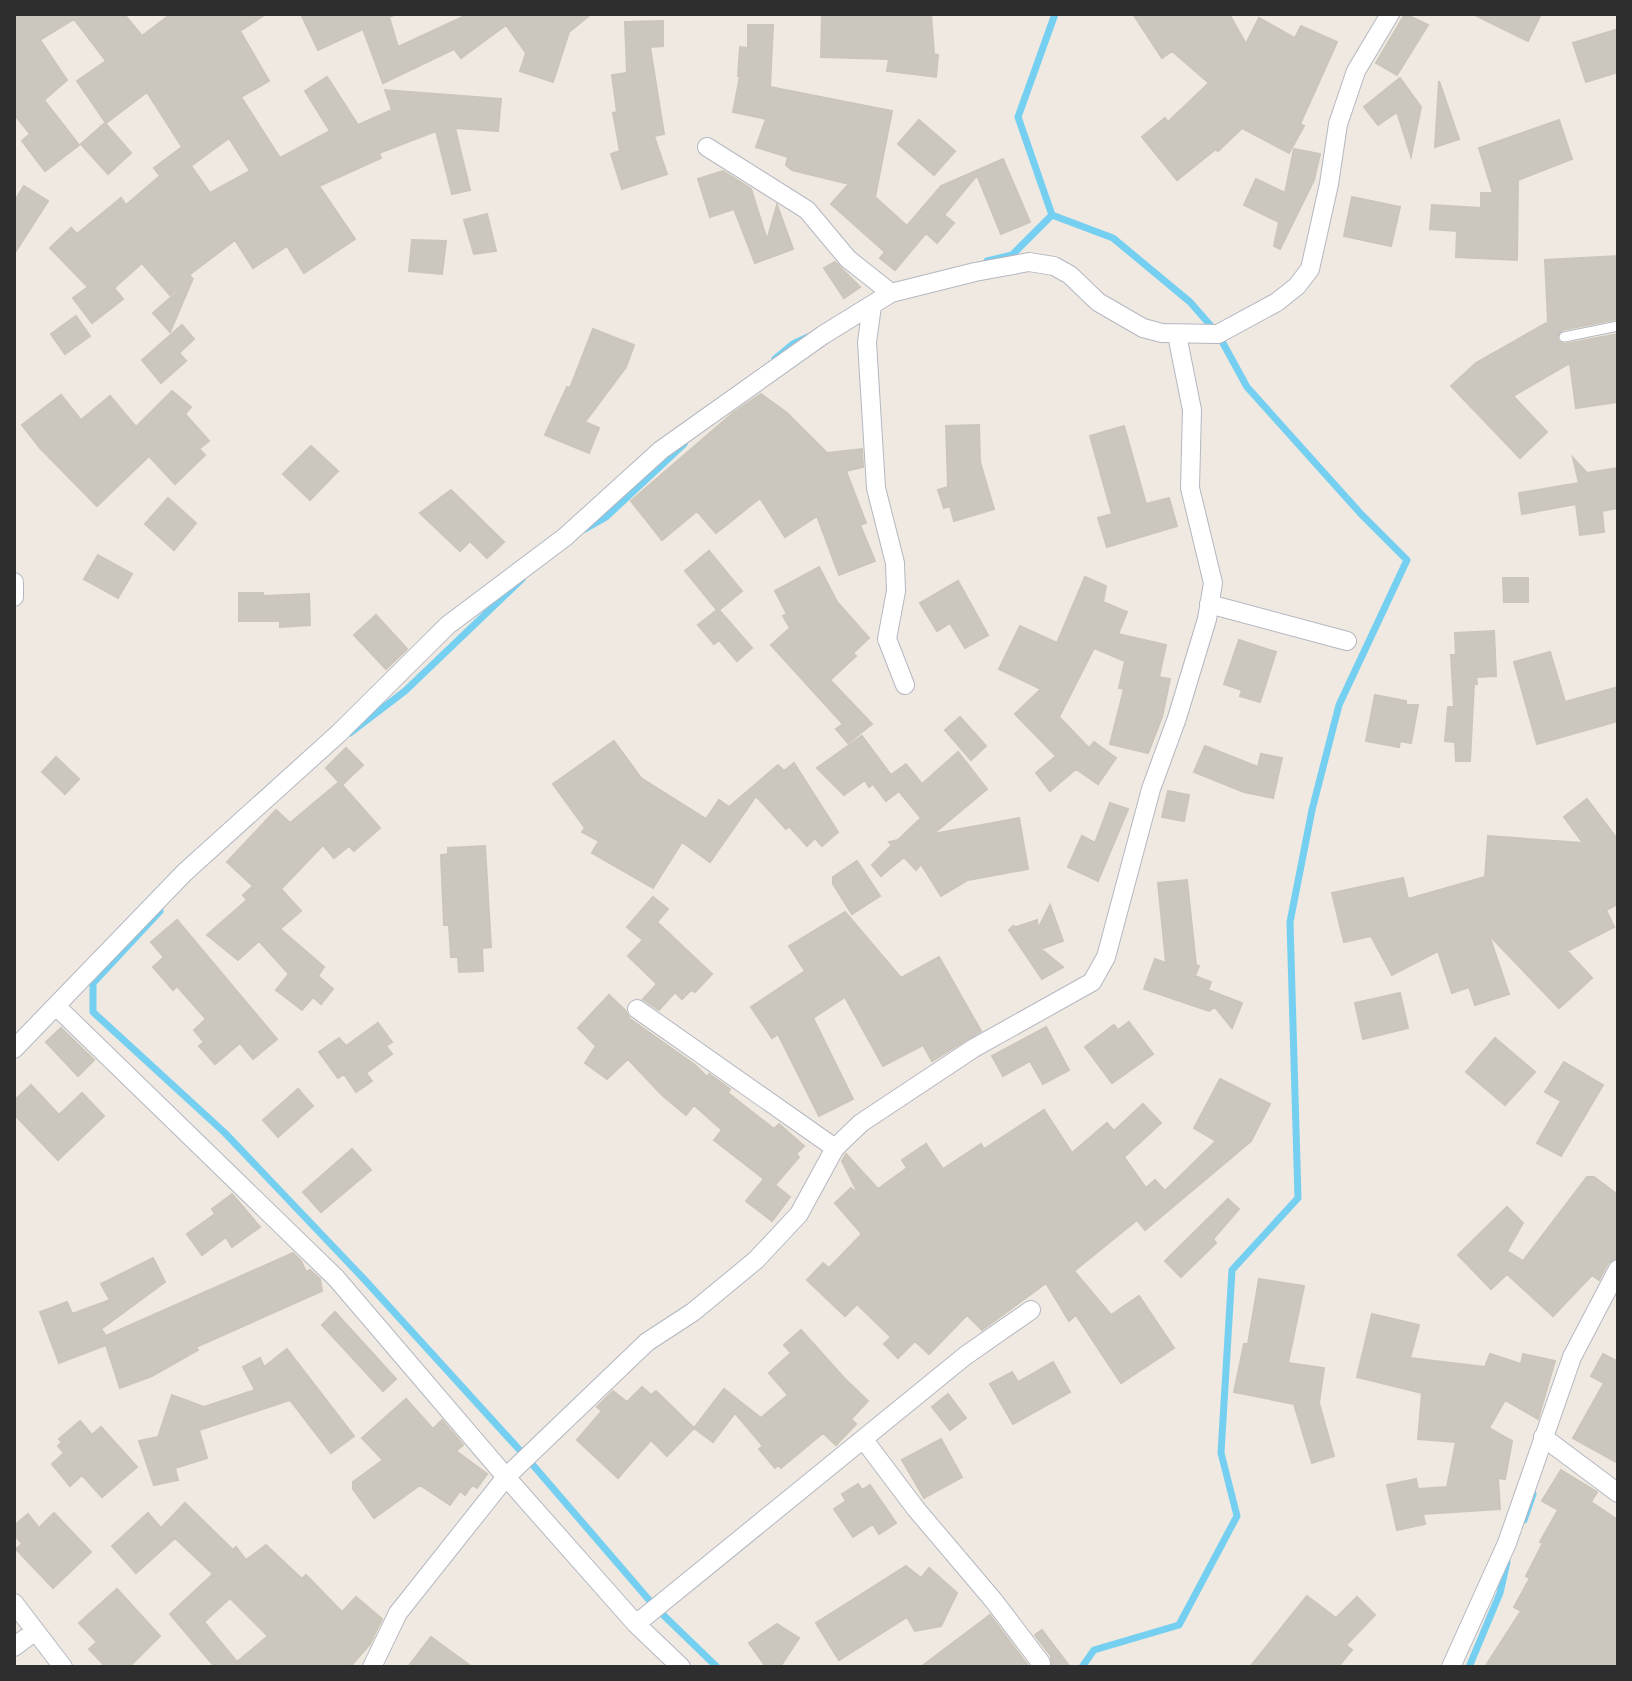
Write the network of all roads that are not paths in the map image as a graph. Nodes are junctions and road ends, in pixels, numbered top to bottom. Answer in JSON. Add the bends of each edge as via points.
{"nodes":[{"id":1,"x":1390,"y":14,"type":"edge"},
{"id":2,"x":707,"y":147,"type":"dead end"},
{"id":3,"x":891,"y":293,"type":"junction"},
{"id":4,"x":872,"y":306,"type":"junction"},
{"id":5,"x":1618,"y":326,"type":"edge"},
{"id":6,"x":1177,"y":335,"type":"junction"},
{"id":7,"x":1564,"y":337,"type":"dead end"},
{"id":8,"x":14,"y":582,"type":"edge"},
{"id":9,"x":14,"y":597,"type":"edge"},
{"id":10,"x":1209,"y":604,"type":"junction"},
{"id":11,"x":1347,"y":641,"type":"dead end"},
{"id":12,"x":905,"y":685,"type":"dead end"},
{"id":13,"x":56,"y":1006,"type":"junction"},
{"id":14,"x":637,"y":1009,"type":"dead end"},
{"id":15,"x":14,"y":1049,"type":"edge"},
{"id":16,"x":835,"y":1148,"type":"junction"},
{"id":17,"x":1618,"y":1269,"type":"edge"},
{"id":18,"x":1031,"y":1310,"type":"dead end"},
{"id":19,"x":1543,"y":1437,"type":"junction"},
{"id":20,"x":864,"y":1440,"type":"junction"},
{"id":21,"x":506,"y":1477,"type":"junction"},
{"id":22,"x":1618,"y":1493,"type":"edge"},
{"id":23,"x":14,"y":1603,"type":"edge"},
{"id":24,"x":636,"y":1624,"type":"junction"},
{"id":25,"x":34,"y":1632,"type":"junction"},
{"id":26,"x":14,"y":1647,"type":"edge"},
{"id":27,"x":1041,"y":1663,"type":"dead end"},
{"id":28,"x":63,"y":1667,"type":"edge"},
{"id":29,"x":372,"y":1667,"type":"edge"},
{"id":30,"x":681,"y":1667,"type":"edge"},
{"id":31,"x":1451,"y":1667,"type":"edge"}],
"edges":[{"from":1,"to":6,"type":"street","via":[[1356,71],[1338,124],[1310,269],[1277,302],[1218,334]]},
{"from":2,"to":3,"type":"street","via":[[807,210],[848,259]]},
{"from":3,"to":4,"type":"street"},
{"from":3,"to":6,"type":"street","via":[[1029,262],[1070,275],[1098,302],[1143,328]]},
{"from":4,"to":12,"type":"street","via":[[867,342],[876,488],[895,563],[887,639]]},
{"from":4,"to":13,"type":"street","via":[[661,450],[565,537],[448,625],[338,734],[185,872]]},
{"from":5,"to":7,"type":"lane"},
{"from":6,"to":10,"type":"street","via":[[1192,410],[1190,488],[1213,583]]},
{"from":8,"to":9,"type":"street"},
{"from":10,"to":11,"type":"street"},
{"from":10,"to":16,"type":"street","via":[[1106,957],[1092,982],[974,1048],[861,1123]]},
{"from":13,"to":15,"type":"street"},
{"from":13,"to":21,"type":"street","via":[[336,1278]]},
{"from":14,"to":16,"type":"street"},
{"from":16,"to":21,"type":"street","via":[[799,1214],[756,1260],[647,1342]]},
{"from":17,"to":19,"type":"street","via":[[1572,1357]]},
{"from":18,"to":20,"type":"street","via":[[965,1356]]},
{"from":19,"to":22,"type":"street"},
{"from":19,"to":31,"type":"street","via":[[1507,1543]]},
{"from":20,"to":24,"type":"street"},
{"from":20,"to":27,"type":"street"},
{"from":21,"to":24,"type":"street"},
{"from":21,"to":29,"type":"street","via":[[398,1613]]},
{"from":23,"to":25,"type":"street"},
{"from":24,"to":30,"type":"street"},
{"from":25,"to":26,"type":"street"},
{"from":25,"to":28,"type":"street"}]}
